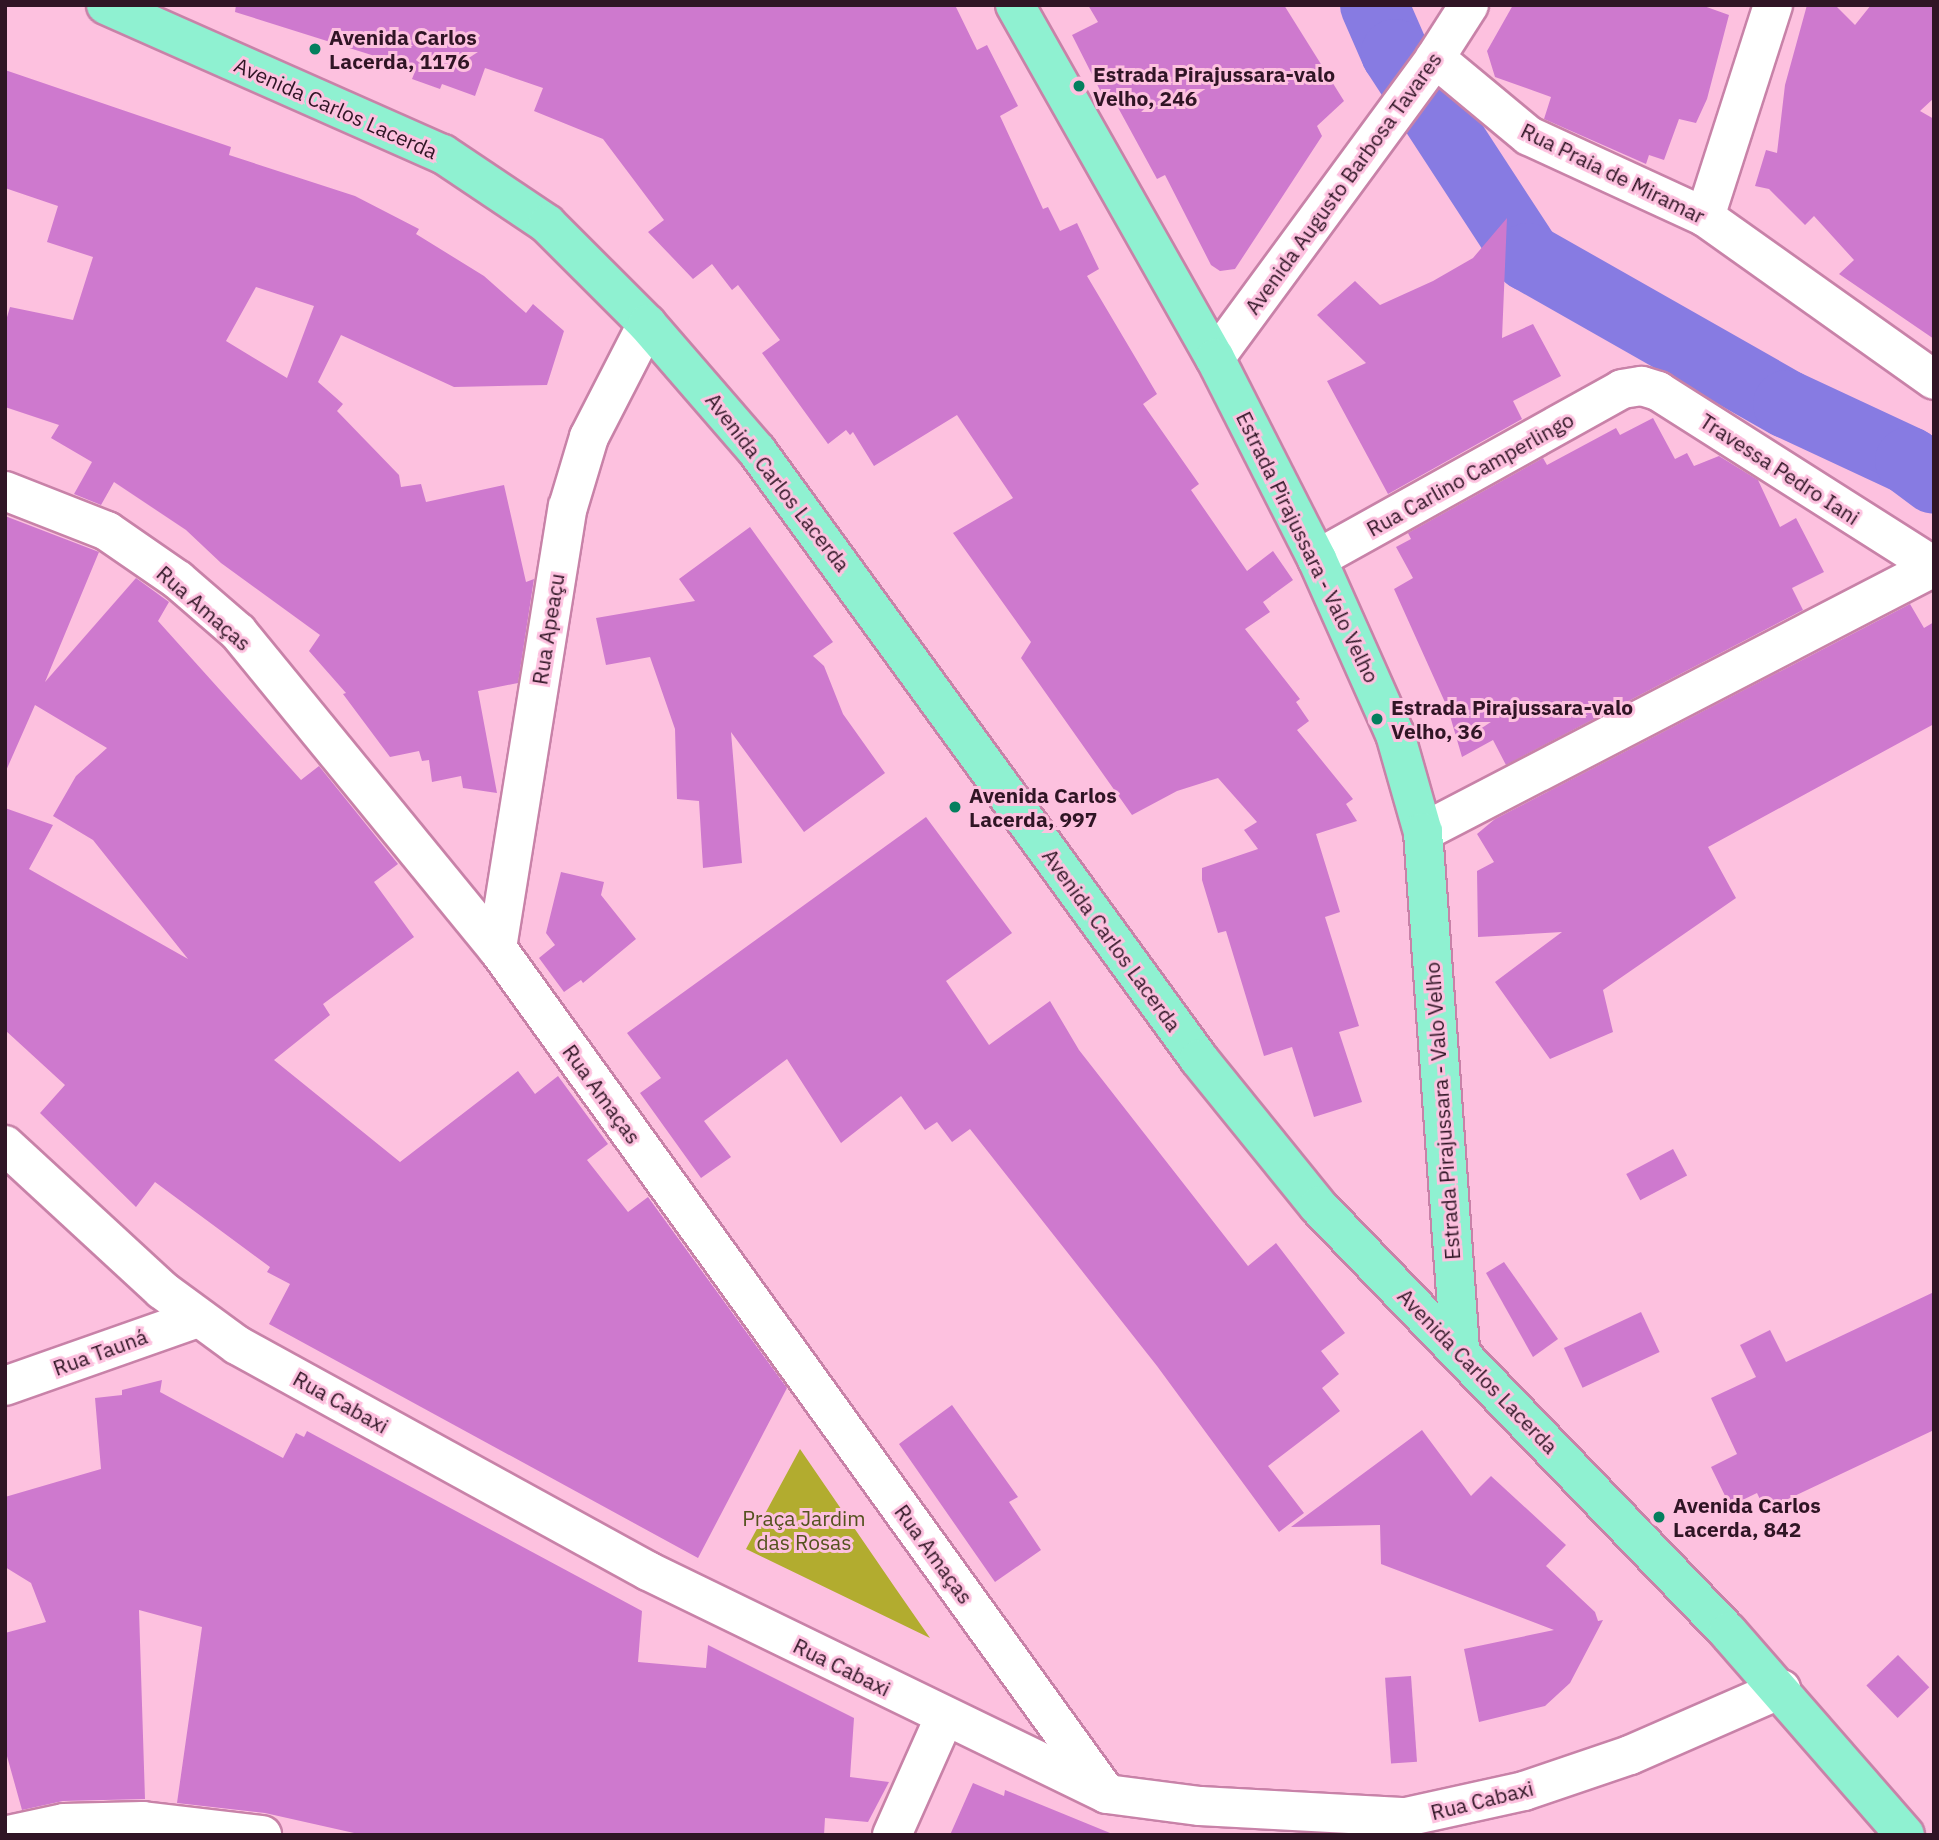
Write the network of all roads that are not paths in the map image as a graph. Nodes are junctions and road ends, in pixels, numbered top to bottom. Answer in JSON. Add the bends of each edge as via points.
{"nodes":[{"id":1,"x":106,"y":5,"type":"edge"},
{"id":2,"x":1015,"y":5,"type":"edge"},
{"id":3,"x":1469,"y":5,"type":"edge"},
{"id":4,"x":1773,"y":5,"type":"edge"},
{"id":5,"x":1431,"y":63,"type":"junction"},
{"id":6,"x":1705,"y":217,"type":"junction"},
{"id":7,"x":647,"y":324,"type":"junction"},
{"id":8,"x":1215,"y":358,"type":"junction"},
{"id":9,"x":1934,"y":380,"type":"edge"},
{"id":10,"x":1622,"y":389,"type":"joint"},
{"id":11,"x":5,"y":491,"type":"edge"},
{"id":12,"x":1317,"y":559,"type":"junction"},
{"id":13,"x":1934,"y":567,"type":"edge"},
{"id":14,"x":1423,"y":832,"type":"junction"},
{"id":15,"x":497,"y":948,"type":"junction"},
{"id":16,"x":5,"y":1145,"type":"edge"},
{"id":17,"x":195,"y":1319,"type":"junction"},
{"id":18,"x":1460,"y":1350,"type":"junction"},
{"id":19,"x":5,"y":1386,"type":"edge"},
{"id":20,"x":1781,"y":1689,"type":"junction"},
{"id":21,"x":944,"y":1718,"type":"junction"},
{"id":22,"x":1107,"y":1794,"type":"junction"},
{"id":23,"x":8,"y":1835,"type":"edge"},
{"id":24,"x":262,"y":1835,"type":"edge"},
{"id":25,"x":892,"y":1835,"type":"edge"},
{"id":26,"x":1905,"y":1835,"type":"edge"}],
"edges":[{"from":1,"to":7,"type":"main road","name":"Avenida Carlos Lacerda","via":[[443,154],[547,224]]},
{"from":2,"to":8,"type":"main road","name":"Estrada Pirajussara - Valo Velho"},
{"from":3,"to":5,"type":"street","name":"Avenida Augusto Barbosa Tavares"},
{"from":4,"to":6,"type":"street"},
{"from":5,"to":6,"type":"street","name":"Rua Praia de Miramar","via":[[1529,136]]},
{"from":5,"to":8,"type":"street","name":"Avenida Augusto Barbosa Tavares"},
{"from":6,"to":9,"type":"street","name":"Rua Praia de Miramar"},
{"from":7,"to":15,"type":"street","name":"Rua Apeaçu","via":[[589,438],[568,507]]},
{"from":7,"to":18,"type":"main road","name":"Avenida Carlos Lacerda","via":[[684,363],[820,534],[1199,1059],[1318,1206]]},
{"from":8,"to":12,"type":"main road","name":"Estrada Pirajussara - Valo Velho"},
{"from":10,"to":12,"type":"street","name":"Rua Carlino Camperlingo"},
{"from":10,"to":13,"type":"street","name":"Travessa Pedro Iani","via":[[1642,386],[1658,391]]},
{"from":11,"to":15,"type":"street","name":"Rua Amaças","via":[[107,531],[177,580],[238,632]]},
{"from":12,"to":14,"type":"main road","name":"Estrada Pirajussara - Valo Velho","via":[[1379,691]]},
{"from":13,"to":14,"type":"street"},
{"from":14,"to":18,"type":"main road","name":"Estrada Pirajussara - Valo Velho"},
{"from":15,"to":22,"type":"street","name":"Rua Amaças"},
{"from":16,"to":17,"type":"street","name":"Rua Cabaxi"},
{"from":17,"to":19,"type":"street","name":"Rua Tauná"},
{"from":17,"to":21,"type":"street","name":"Rua Cabaxi","via":[[648,1571]]},
{"from":18,"to":20,"type":"main road","name":"Avenida Carlos Lacerda"},
{"from":20,"to":22,"type":"street","name":"Rua Cabaxi","via":[[1630,1755],[1524,1791],[1406,1817],[1200,1806]]},
{"from":20,"to":26,"type":"main road","name":"Avenida Carlos Lacerda"},
{"from":21,"to":22,"type":"street","name":"Rua Cabaxi"},
{"from":21,"to":25,"type":"street"},
{"from":23,"to":24,"type":"street","via":[[64,1823],[143,1821]]}]}
